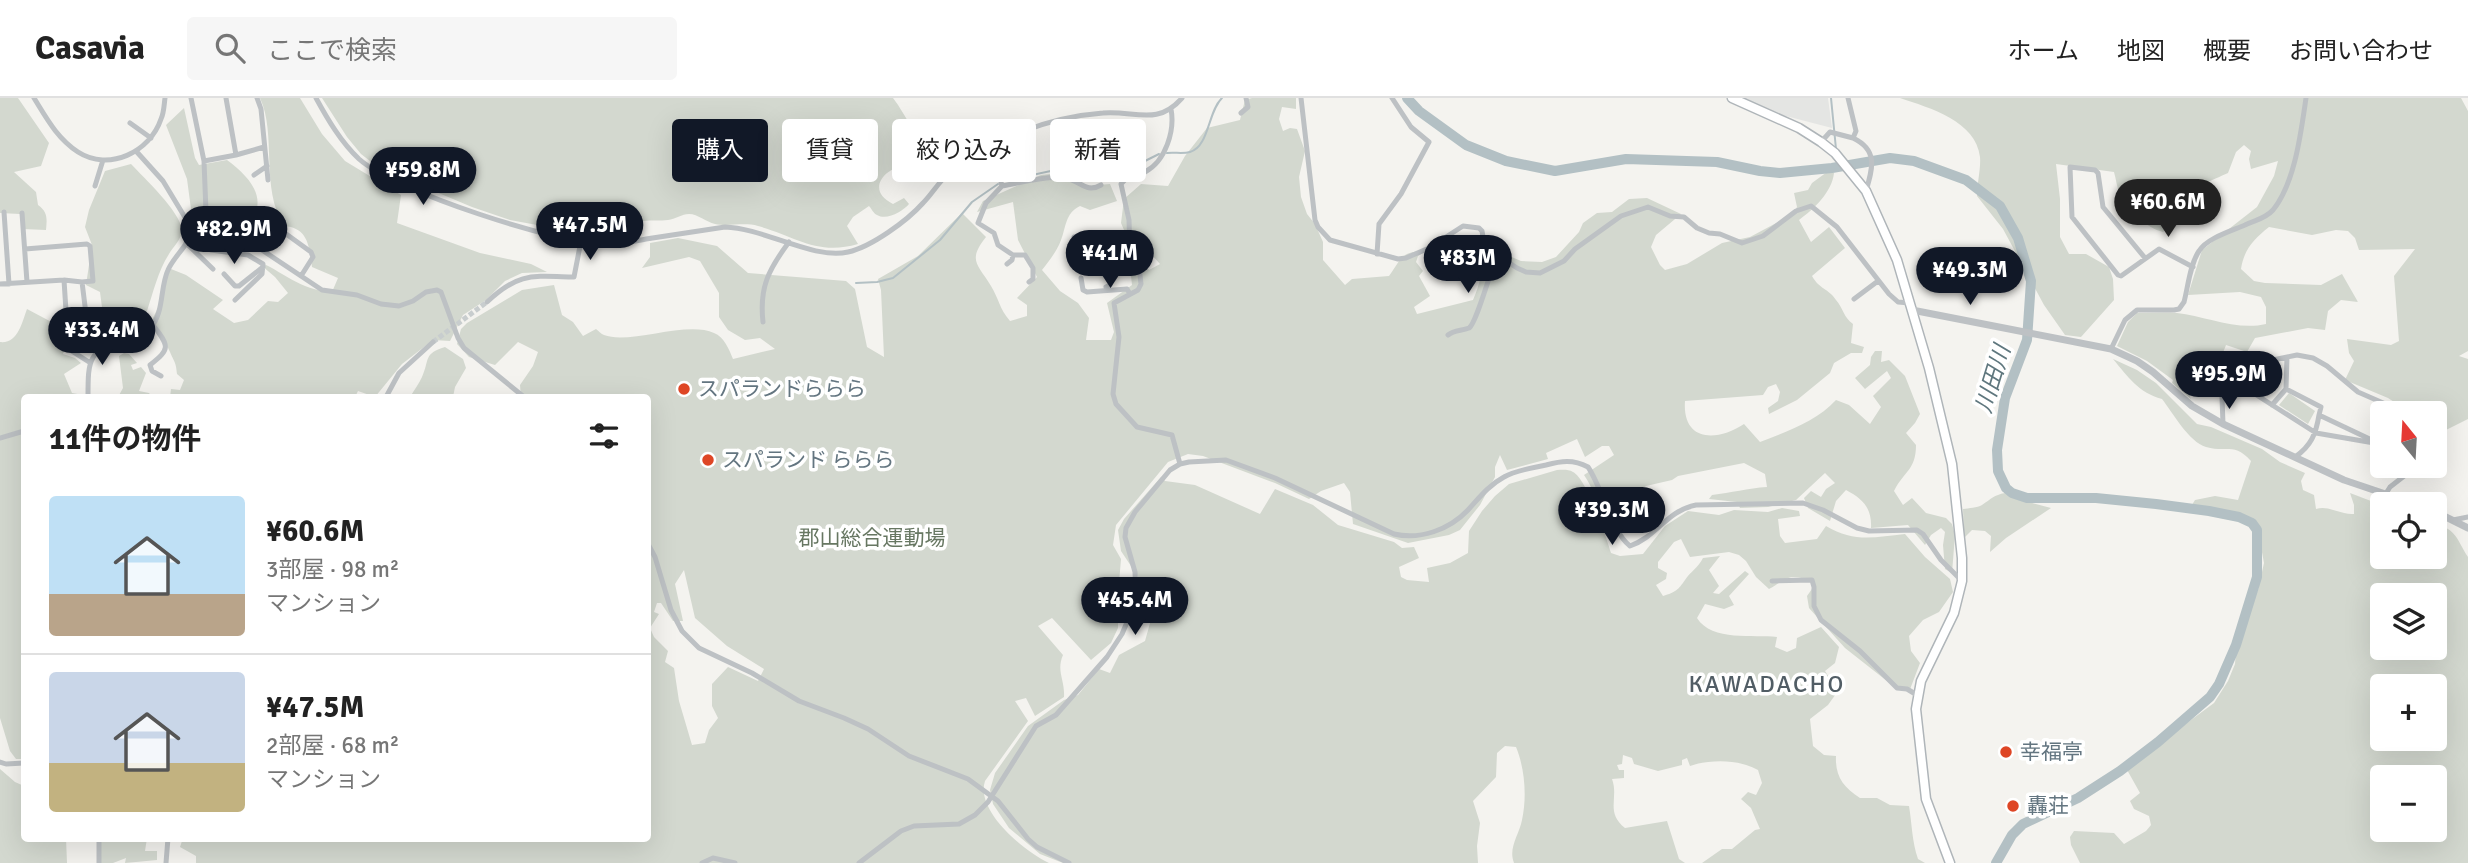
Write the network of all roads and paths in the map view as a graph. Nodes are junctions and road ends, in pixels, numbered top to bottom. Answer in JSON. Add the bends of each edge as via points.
{"nodes":[{"id":1,"x":34,"y":98,"type":"edge"},
{"id":2,"x":165,"y":98,"type":"edge"},
{"id":3,"x":191,"y":98,"type":"edge"},
{"id":4,"x":226,"y":98,"type":"edge"},
{"id":5,"x":257,"y":98,"type":"edge"},
{"id":6,"x":316,"y":98,"type":"edge"},
{"id":7,"x":1182,"y":98,"type":"edge"},
{"id":8,"x":1246,"y":98,"type":"edge"},
{"id":9,"x":1301,"y":98,"type":"edge"},
{"id":10,"x":1392,"y":98,"type":"edge"},
{"id":11,"x":1732,"y":98,"type":"edge"},
{"id":12,"x":1848,"y":98,"type":"edge"},
{"id":13,"x":2306,"y":98,"type":"edge"},
{"id":14,"x":1171,"y":108,"type":"junction"},
{"id":15,"x":1241,"y":113,"type":"dead end"},
{"id":16,"x":130,"y":123,"type":"dead end"},
{"id":17,"x":1036,"y":127,"type":"edge"},
{"id":18,"x":151,"y":138,"type":"junction"},
{"id":19,"x":1853,"y":138,"type":"junction"},
{"id":20,"x":1821,"y":142,"type":"junction"},
{"id":21,"x":264,"y":147,"type":"junction"},
{"id":22,"x":136,"y":151,"type":"junction"},
{"id":23,"x":236,"y":155,"type":"junction"},
{"id":24,"x":103,"y":160,"type":"junction"},
{"id":25,"x":204,"y":160,"type":"junction"},
{"id":26,"x":267,"y":166,"type":"junction"},
{"id":27,"x":254,"y":175,"type":"dead end"},
{"id":28,"x":268,"y":180,"type":"dead end"},
{"id":29,"x":941,"y":182,"type":"edge"},
{"id":30,"x":1001,"y":182,"type":"edge"},
{"id":31,"x":1101,"y":185,"type":"dead end"},
{"id":32,"x":94,"y":186,"type":"dead end"},
{"id":33,"x":1002,"y":186,"type":"junction"},
{"id":34,"x":1866,"y":191,"type":"junction"},
{"id":35,"x":4,"y":212,"type":"dead end"},
{"id":36,"x":264,"y":212,"type":"dead end"},
{"id":37,"x":22,"y":213,"type":"dead end"},
{"id":38,"x":271,"y":223,"type":"junction"},
{"id":39,"x":192,"y":229,"type":"junction"},
{"id":40,"x":192,"y":236,"type":"junction"},
{"id":41,"x":1074,"y":237,"type":"dead end"},
{"id":42,"x":580,"y":241,"type":"junction"},
{"id":43,"x":789,"y":242,"type":"junction"},
{"id":44,"x":186,"y":243,"type":"junction"},
{"id":45,"x":206,"y":243,"type":"junction"},
{"id":46,"x":256,"y":246,"type":"junction"},
{"id":47,"x":1130,"y":248,"type":"junction"},
{"id":48,"x":24,"y":249,"type":"junction"},
{"id":49,"x":1377,"y":254,"type":"junction"},
{"id":50,"x":1013,"y":255,"type":"junction"},
{"id":51,"x":1497,"y":255,"type":"junction"},
{"id":52,"x":2145,"y":258,"type":"junction"},
{"id":53,"x":1007,"y":264,"type":"dead end"},
{"id":54,"x":1136,"y":264,"type":"junction"},
{"id":55,"x":263,"y":267,"type":"junction"},
{"id":56,"x":2193,"y":267,"type":"junction"},
{"id":57,"x":213,"y":270,"type":"dead end"},
{"id":58,"x":224,"y":274,"type":"dead end"},
{"id":59,"x":301,"y":276,"type":"junction"},
{"id":60,"x":1081,"y":278,"type":"dead end"},
{"id":61,"x":64,"y":280,"type":"junction"},
{"id":62,"x":1878,"y":281,"type":"junction"},
{"id":63,"x":27,"y":282,"type":"junction"},
{"id":64,"x":82,"y":282,"type":"junction"},
{"id":65,"x":1029,"y":282,"type":"dead end"},
{"id":66,"x":0,"y":284,"type":"edge"},
{"id":67,"x":9,"y":284,"type":"junction"},
{"id":68,"x":1106,"y":286,"type":"dead end"},
{"id":69,"x":1856,"y":287,"type":"dead end"},
{"id":70,"x":1130,"y":294,"type":"junction"},
{"id":71,"x":1861,"y":294,"type":"junction"},
{"id":72,"x":1854,"y":299,"type":"dead end"},
{"id":73,"x":235,"y":300,"type":"dead end"},
{"id":74,"x":487,"y":302,"type":"tunnel mouth"},
{"id":75,"x":1911,"y":306,"type":"junction"},
{"id":76,"x":66,"y":311,"type":"dead end"},
{"id":77,"x":87,"y":322,"type":"junction"},
{"id":78,"x":764,"y":322,"type":"dead end"},
{"id":79,"x":75,"y":323,"type":"dead end"},
{"id":80,"x":153,"y":325,"type":"junction"},
{"id":81,"x":1448,"y":335,"type":"dead end"},
{"id":82,"x":124,"y":339,"type":"junction"},
{"id":83,"x":433,"y":342,"type":"tunnel mouth"},
{"id":84,"x":67,"y":348,"type":"dead end"},
{"id":85,"x":2110,"y":349,"type":"junction"},
{"id":86,"x":2287,"y":357,"type":"junction"},
{"id":87,"x":89,"y":362,"type":"junction"},
{"id":88,"x":160,"y":376,"type":"dead end"},
{"id":89,"x":2229,"y":381,"type":"junction"},
{"id":90,"x":2286,"y":389,"type":"junction"},
{"id":91,"x":88,"y":394,"type":"edge"},
{"id":92,"x":388,"y":394,"type":"edge"},
{"id":93,"x":520,"y":394,"type":"edge"},
{"id":94,"x":2379,"y":401,"type":"edge"},
{"id":95,"x":2272,"y":405,"type":"junction"},
{"id":96,"x":2319,"y":415,"type":"junction"},
{"id":97,"x":2223,"y":424,"type":"junction"},
{"id":98,"x":21,"y":432,"type":"edge"},
{"id":99,"x":2316,"y":433,"type":"junction"},
{"id":100,"x":0,"y":438,"type":"edge"},
{"id":101,"x":2370,"y":440,"type":"edge"},
{"id":102,"x":2370,"y":443,"type":"edge"},
{"id":103,"x":2295,"y":457,"type":"junction"},
{"id":104,"x":1180,"y":464,"type":"junction"},
{"id":105,"x":2402,"y":478,"type":"edge"},
{"id":106,"x":2377,"y":492,"type":"edge"},
{"id":107,"x":2387,"y":492,"type":"edge"},
{"id":108,"x":2447,"y":517,"type":"edge"},
{"id":109,"x":2468,"y":517,"type":"edge"},
{"id":110,"x":2453,"y":520,"type":"junction"},
{"id":111,"x":2468,"y":528,"type":"edge"},
{"id":112,"x":651,"y":550,"type":"edge"},
{"id":113,"x":1772,"y":581,"type":"dead end"},
{"id":114,"x":1962,"y":581,"type":"junction"},
{"id":115,"x":1917,"y":695,"type":"junction"},
{"id":116,"x":0,"y":762,"type":"edge"},
{"id":117,"x":21,"y":763,"type":"edge"},
{"id":118,"x":991,"y":796,"type":"junction"},
{"id":119,"x":99,"y":842,"type":"edge"},
{"id":120,"x":168,"y":842,"type":"edge"},
{"id":121,"x":99,"y":863,"type":"edge"},
{"id":122,"x":166,"y":863,"type":"edge"},
{"id":123,"x":702,"y":863,"type":"edge"},
{"id":124,"x":735,"y":863,"type":"edge"},
{"id":125,"x":859,"y":863,"type":"edge"},
{"id":126,"x":1069,"y":863,"type":"edge"},
{"id":127,"x":1950,"y":863,"type":"edge"}],
"edges":[{"from":1,"to":24,"type":"street","via":[[67,143]]},
{"from":2,"to":18,"type":"street","via":[[162,119]]},
{"from":3,"to":25,"type":"street"},
{"from":4,"to":23,"type":"street"},
{"from":5,"to":21,"type":"street"},
{"from":6,"to":42,"type":"street","via":[[345,145],[388,178],[467,209]]},
{"from":7,"to":14,"type":"street"},
{"from":8,"to":15,"type":"street","via":[[1248,107]]},
{"from":9,"to":49,"type":"street","via":[[1318,227],[1330,240]]},
{"from":10,"to":49,"type":"street","via":[[1411,127],[1429,142],[1379,223]]},
{"from":11,"to":20,"type":"main road"},
{"from":12,"to":19,"type":"street","via":[[1856,131]]},
{"from":13,"to":56,"type":"street","via":[[2291,169],[2272,211],[2204,244]]},
{"from":14,"to":17,"type":"street","via":[[1143,117],[1103,113]]},
{"from":14,"to":47,"type":"street","via":[[1174,123],[1162,156],[1121,184]]},
{"from":16,"to":18,"type":"street"},
{"from":18,"to":22,"type":"street"},
{"from":19,"to":20,"type":"street","via":[[1830,132]]},
{"from":19,"to":34,"type":"street","via":[[1871,152]]},
{"from":20,"to":34,"type":"main road"},
{"from":21,"to":23,"type":"street"},
{"from":21,"to":26,"type":"street"},
{"from":22,"to":24,"type":"street"},
{"from":22,"to":39,"type":"street","via":[[163,181]]},
{"from":23,"to":25,"type":"street"},
{"from":24,"to":32,"type":"street"},
{"from":25,"to":39,"type":"street","via":[[206,212]]},
{"from":26,"to":27,"type":"street"},
{"from":26,"to":28,"type":"street"},
{"from":29,"to":43,"type":"street","via":[[923,204],[870,244],[832,254]]},
{"from":30,"to":33,"type":"street"},
{"from":31,"to":33,"type":"street","via":[[1086,189],[1067,178],[1039,178]]},
{"from":33,"to":50,"type":"street","via":[[986,203],[978,223]]},
{"from":34,"to":75,"type":"main road","via":[[1892,247]]},
{"from":35,"to":67,"type":"street"},
{"from":36,"to":38,"type":"street"},
{"from":37,"to":48,"type":"street"},
{"from":38,"to":46,"type":"street"},
{"from":38,"to":59,"type":"street","via":[[312,252]]},
{"from":39,"to":40,"type":"street"},
{"from":40,"to":44,"type":"street"},
{"from":40,"to":45,"type":"street"},
{"from":41,"to":47,"type":"street","via":[[1093,251]]},
{"from":42,"to":43,"type":"street","via":[[610,245],[741,227]]},
{"from":42,"to":74,"type":"street","via":[[574,277],[521,277]]},
{"from":43,"to":78,"type":"street","via":[[766,281],[761,304]]},
{"from":44,"to":57,"type":"street"},
{"from":44,"to":80,"type":"street","via":[[168,270]]},
{"from":45,"to":46,"type":"street"},
{"from":45,"to":55,"type":"street","via":[[217,252],[248,255]]},
{"from":46,"to":59,"type":"street"},
{"from":47,"to":54,"type":"street"},
{"from":48,"to":63,"type":"street"},
{"from":48,"to":64,"type":"street","via":[[87,244],[93,281]]},
{"from":49,"to":51,"type":"street","via":[[1406,258],[1463,226],[1479,228],[1484,243]]},
{"from":50,"to":53,"type":"street"},
{"from":50,"to":65,"type":"street","via":[[1025,255],[1029,261],[1034,273]]},
{"from":51,"to":62,"type":"street","via":[[1526,272],[1540,273],[1564,261],[1621,216],[1648,207],[1684,217],[1697,228],[1742,243],[1763,236],[1796,211],[1811,206],[1837,227]]},
{"from":51,"to":81,"type":"street","via":[[1477,318],[1469,327]]},
{"from":52,"to":52,"type":"street","via":[[2118,275],[2072,217],[2070,167],[2098,173],[2103,207]]},
{"from":52,"to":56,"type":"street","via":[[2159,249]]},
{"from":54,"to":68,"type":"street","via":[[1114,268]]},
{"from":54,"to":70,"type":"street","via":[[1141,284]]},
{"from":55,"to":58,"type":"street","via":[[239,286]]},
{"from":55,"to":73,"type":"street","via":[[262,274]]},
{"from":56,"to":85,"type":"street","via":[[2179,309],[2137,310],[2125,320]]},
{"from":59,"to":93,"type":"street","via":[[323,290],[381,304],[399,306],[426,292],[441,292],[464,348]]},
{"from":60,"to":70,"type":"street","via":[[1087,292],[1127,289]]},
{"from":61,"to":63,"type":"street"},
{"from":61,"to":64,"type":"street"},
{"from":61,"to":76,"type":"street"},
{"from":62,"to":71,"type":"street"},
{"from":62,"to":75,"type":"street","via":[[1898,302]]},
{"from":63,"to":67,"type":"street"},
{"from":64,"to":77,"type":"street"},
{"from":66,"to":67,"type":"street"},
{"from":69,"to":71,"type":"street"},
{"from":70,"to":104,"type":"street","via":[[1114,303],[1119,337],[1113,394],[1137,428],[1172,435]]},
{"from":71,"to":72,"type":"street"},
{"from":75,"to":85,"type":"street"},
{"from":75,"to":114,"type":"main road","via":[[1949,447]]},
{"from":77,"to":79,"type":"street"},
{"from":77,"to":82,"type":"street","via":[[141,320],[142,325],[127,332]]},
{"from":80,"to":82,"type":"street"},
{"from":80,"to":88,"type":"street","via":[[166,348],[150,365]]},
{"from":82,"to":87,"type":"street","via":[[96,351]]},
{"from":83,"to":92,"type":"street","via":[[399,373]]},
{"from":84,"to":87,"type":"street"},
{"from":85,"to":97,"type":"street","via":[[2145,367],[2192,406]]},
{"from":86,"to":89,"type":"street","via":[[2239,363]]},
{"from":86,"to":90,"type":"street"},
{"from":86,"to":94,"type":"street","via":[[2313,358],[2358,392]]},
{"from":87,"to":91,"type":"street"},
{"from":89,"to":95,"type":"street"},
{"from":89,"to":97,"type":"street","via":[[2221,404]]},
{"from":90,"to":95,"type":"street"},
{"from":90,"to":96,"type":"street","via":[[2321,407]]},
{"from":95,"to":99,"type":"street"},
{"from":96,"to":99,"type":"street"},
{"from":96,"to":101,"type":"street"},
{"from":97,"to":103,"type":"street"},
{"from":98,"to":100,"type":"street"},
{"from":99,"to":102,"type":"street"},
{"from":99,"to":103,"type":"street","via":[[2308,448]]},
{"from":103,"to":106,"type":"street"},
{"from":104,"to":114,"type":"street","via":[[1226,460],[1245,466],[1407,537],[1455,522],[1504,476],[1571,461],[1588,467],[1616,529],[1630,545],[1644,541],[1682,508],[1803,503],[1869,531],[1917,530]]},
{"from":104,"to":118,"type":"street","via":[[1170,470],[1126,528],[1137,591],[1122,634],[1056,715],[1036,726]]},
{"from":105,"to":107,"type":"street"},
{"from":108,"to":110,"type":"street"},
{"from":109,"to":110,"type":"street"},
{"from":110,"to":111,"type":"street"},
{"from":112,"to":118,"type":"street","via":[[671,611],[699,648],[799,701],[868,729],[909,756],[968,779]]},
{"from":113,"to":115,"type":"street","via":[[1812,580],[1814,606],[1821,620],[1896,688]]},
{"from":114,"to":115,"type":"main road","via":[[1957,606]]},
{"from":115,"to":127,"type":"main road","via":[[1926,799]]},
{"from":116,"to":117,"type":"street"},
{"from":118,"to":125,"type":"street","via":[[975,815],[959,824],[901,831]]},
{"from":118,"to":126,"type":"street","via":[[1037,847]]},
{"from":119,"to":121,"type":"street"},
{"from":120,"to":122,"type":"street"},
{"from":123,"to":124,"type":"street","via":[[712,859]]}]}
